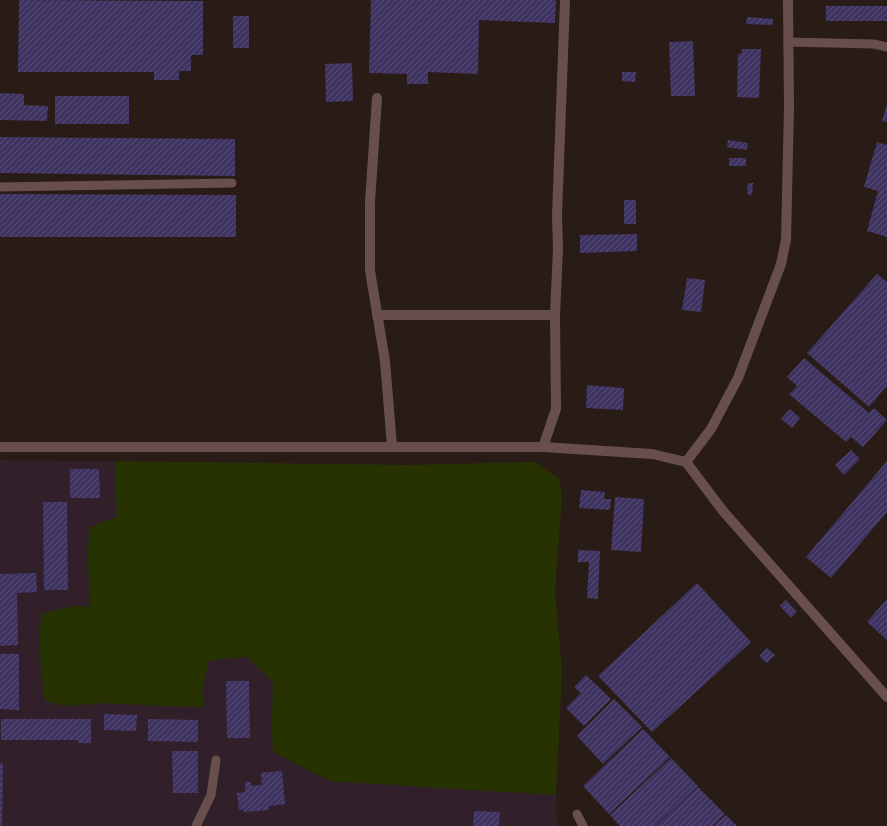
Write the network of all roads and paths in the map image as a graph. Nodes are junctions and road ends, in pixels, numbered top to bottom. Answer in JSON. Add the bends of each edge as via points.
{"nodes":[{"id":1,"x":565,"y":0,"type":"edge"},
{"id":2,"x":788,"y":0,"type":"edge"},
{"id":3,"x":788,"y":42,"type":"junction"},
{"id":4,"x":887,"y":47,"type":"edge"},
{"id":5,"x":377,"y":98,"type":"dead end"},
{"id":6,"x":232,"y":183,"type":"dead end"},
{"id":7,"x":0,"y":186,"type":"edge"},
{"id":8,"x":377,"y":315,"type":"junction"},
{"id":9,"x":555,"y":315,"type":"junction"},
{"id":10,"x":392,"y":446,"type":"junction"},
{"id":11,"x":0,"y":447,"type":"edge"},
{"id":12,"x":543,"y":447,"type":"junction"},
{"id":13,"x":686,"y":462,"type":"junction"},
{"id":14,"x":887,"y":697,"type":"edge"},
{"id":15,"x":216,"y":760,"type":"dead end"},
{"id":16,"x":577,"y":814,"type":"dead end"},
{"id":17,"x":196,"y":826,"type":"edge"},
{"id":18,"x":582,"y":826,"type":"edge"}],
"edges":[{"from":1,"to":9,"type":"street"},
{"from":2,"to":3,"type":"street"},
{"from":3,"to":4,"type":"lane","via":[[874,44]]},
{"from":3,"to":13,"type":"street","via":[[790,106],[786,240],[781,264],[738,378],[711,429]]},
{"from":5,"to":8,"type":"street","via":[[370,202],[370,271]]},
{"from":6,"to":7,"type":"lane"},
{"from":8,"to":9,"type":"street"},
{"from":8,"to":10,"type":"street","via":[[385,361]]},
{"from":9,"to":12,"type":"street","via":[[556,409]]},
{"from":10,"to":11,"type":"street"},
{"from":10,"to":12,"type":"street"},
{"from":12,"to":13,"type":"street","via":[[652,454]]},
{"from":13,"to":14,"type":"street","via":[[723,511]]},
{"from":15,"to":17,"type":"lane","via":[[211,795]]},
{"from":16,"to":18,"type":"lane"}]}
